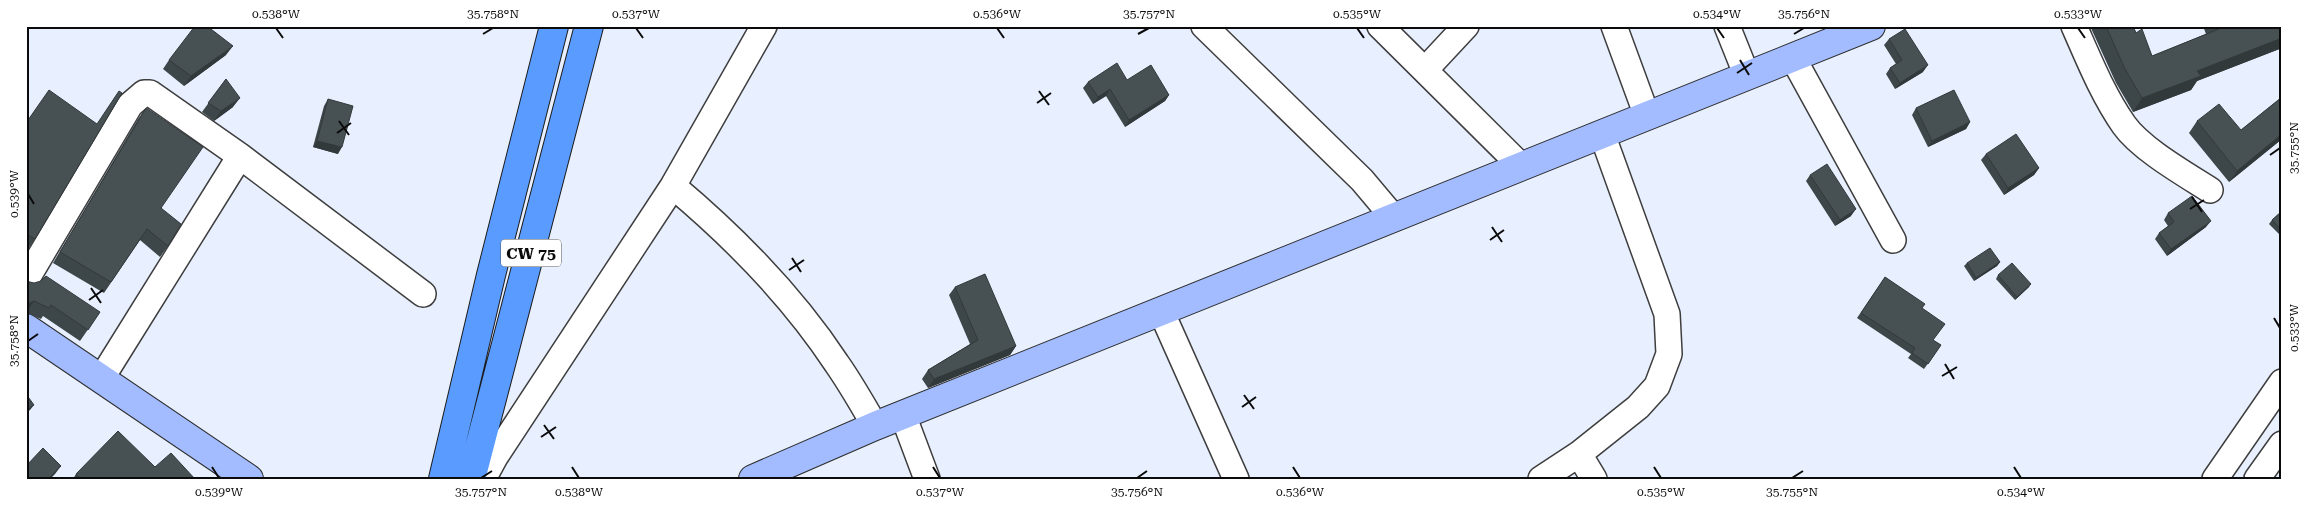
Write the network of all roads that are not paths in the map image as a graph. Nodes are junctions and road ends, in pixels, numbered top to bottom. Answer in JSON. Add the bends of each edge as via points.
{"nodes":[{"id":1,"x":554,"y":26,"type":"edge"},
{"id":2,"x":589,"y":26,"type":"edge"},
{"id":3,"x":764,"y":26,"type":"edge"},
{"id":4,"x":1204,"y":26,"type":"edge"},
{"id":5,"x":1380,"y":26,"type":"edge"},
{"id":6,"x":1466,"y":26,"type":"edge"},
{"id":7,"x":1614,"y":26,"type":"edge"},
{"id":8,"x":1727,"y":26,"type":"edge"},
{"id":9,"x":1871,"y":26,"type":"edge"},
{"id":10,"x":2074,"y":26,"type":"edge"},
{"id":11,"x":1793,"y":58,"type":"junction"},
{"id":12,"x":1425,"y":70,"type":"junction"},
{"id":13,"x":1747,"y":76,"type":"junction"},
{"id":14,"x":1647,"y":116,"type":"junction"},
{"id":15,"x":1602,"y":134,"type":"junction"},
{"id":16,"x":240,"y":156,"type":"junction"},
{"id":17,"x":1521,"y":166,"type":"junction"},
{"id":18,"x":673,"y":186,"type":"junction"},
{"id":19,"x":2210,"y":190,"type":"dead end"},
{"id":20,"x":1394,"y":218,"type":"junction"},
{"id":21,"x":1893,"y":240,"type":"dead end"},
{"id":22,"x":491,"y":275,"type":"junction"},
{"id":23,"x":26,"y":280,"type":"edge"},
{"id":24,"x":523,"y":284,"type":"junction"},
{"id":25,"x":423,"y":294,"type":"dead end"},
{"id":26,"x":1161,"y":311,"type":"junction"},
{"id":27,"x":26,"y":328,"type":"edge"},
{"id":28,"x":101,"y":379,"type":"junction"},
{"id":29,"x":2282,"y":382,"type":"edge"},
{"id":30,"x":903,"y":414,"type":"junction"},
{"id":31,"x":875,"y":426,"type":"junction"},
{"id":32,"x":2282,"y":444,"type":"edge"},
{"id":33,"x":1578,"y":454,"type":"junction"},
{"id":34,"x":249,"y":479,"type":"edge"},
{"id":35,"x":443,"y":479,"type":"edge"},
{"id":36,"x":472,"y":479,"type":"edge"},
{"id":37,"x":483,"y":479,"type":"edge"},
{"id":38,"x":753,"y":479,"type":"edge"},
{"id":39,"x":927,"y":479,"type":"edge"},
{"id":40,"x":1236,"y":479,"type":"edge"},
{"id":41,"x":1541,"y":479,"type":"edge"},
{"id":42,"x":1594,"y":479,"type":"edge"},
{"id":43,"x":2215,"y":479,"type":"edge"},
{"id":44,"x":2256,"y":479,"type":"edge"}],
"edges":[{"from":1,"to":22,"type":"main road","number":"CW 75"},
{"from":2,"to":24,"type":"main road","number":"CW 75"},
{"from":3,"to":18,"type":"street"},
{"from":4,"to":20,"type":"street","via":[[1362,180]]},
{"from":5,"to":12,"type":"street"},
{"from":6,"to":12,"type":"street"},
{"from":7,"to":14,"type":"street"},
{"from":8,"to":13,"type":"street"},
{"from":9,"to":11,"type":"main road"},
{"from":10,"to":19,"type":"street","via":[[2096,76],[2125,127],[2159,157]]},
{"from":11,"to":13,"type":"main road"},
{"from":11,"to":21,"type":"street"},
{"from":12,"to":17,"type":"street"},
{"from":13,"to":14,"type":"main road"},
{"from":14,"to":15,"type":"main road"},
{"from":15,"to":17,"type":"main road"},
{"from":15,"to":33,"type":"street","via":[[1667,314],[1670,346],[1666,365],[1649,396]]},
{"from":16,"to":23,"type":"street","via":[[156,96],[144,93],[130,105]]},
{"from":16,"to":25,"type":"street"},
{"from":16,"to":28,"type":"street"},
{"from":17,"to":20,"type":"main road"},
{"from":18,"to":31,"type":"street","via":[[715,221],[783,294],[837,364]]},
{"from":18,"to":37,"type":"street"},
{"from":20,"to":26,"type":"main road"},
{"from":22,"to":24,"type":"main road"},
{"from":22,"to":35,"type":"main road","number":"CW 75"},
{"from":24,"to":36,"type":"main road","number":"CW 75"},
{"from":26,"to":30,"type":"main road"},
{"from":26,"to":40,"type":"street"},
{"from":27,"to":28,"type":"main road"},
{"from":28,"to":34,"type":"main road"},
{"from":29,"to":43,"type":"street"},
{"from":30,"to":31,"type":"main road"},
{"from":30,"to":39,"type":"street"},
{"from":31,"to":38,"type":"main road"},
{"from":32,"to":44,"type":"street"},
{"from":33,"to":41,"type":"street"},
{"from":33,"to":42,"type":"street"}]}
